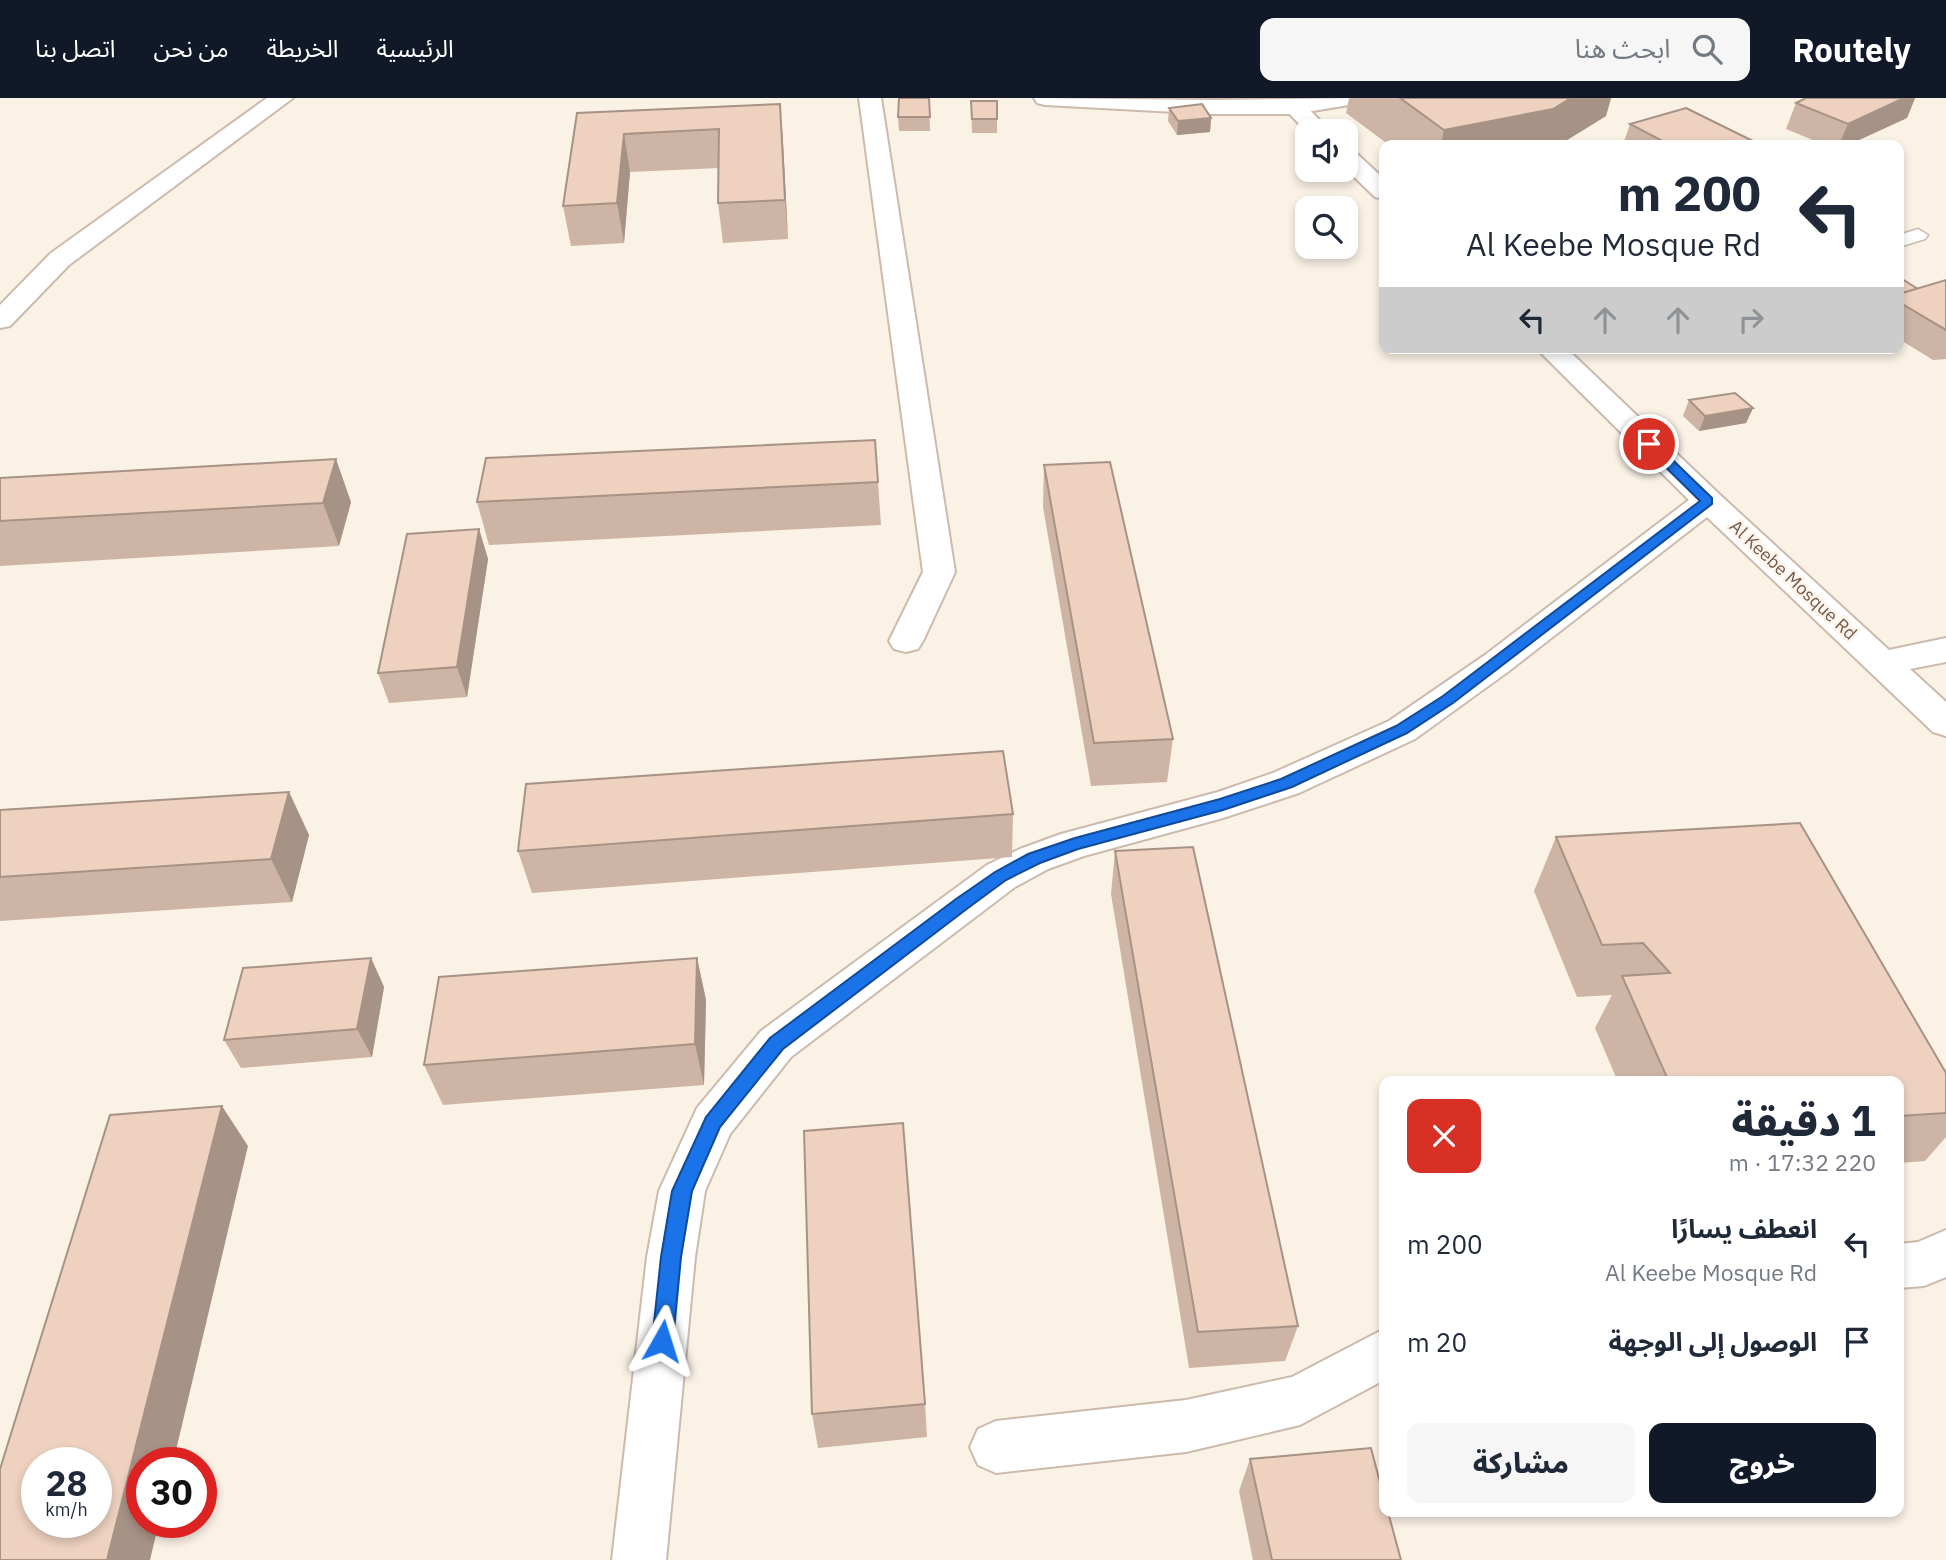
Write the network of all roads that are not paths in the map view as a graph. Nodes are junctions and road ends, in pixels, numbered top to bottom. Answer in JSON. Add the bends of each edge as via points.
{"nodes":[{"id":1,"x":282,"y":98,"type":"edge"},
{"id":2,"x":870,"y":98,"type":"edge"},
{"id":3,"x":1045,"y":98,"type":"edge"},
{"id":4,"x":1349,"y":98,"type":"edge"},
{"id":5,"x":1294,"y":107,"type":"junction"},
{"id":6,"x":1306,"y":119,"type":"edge"},
{"id":7,"x":1358,"y":167,"type":"edge"},
{"id":8,"x":1379,"y":187,"type":"edge"},
{"id":9,"x":0,"y":320,"type":"edge"},
{"id":10,"x":1556,"y":354,"type":"edge"},
{"id":11,"x":1708,"y":501,"type":"junction"},
{"id":12,"x":906,"y":641,"type":"dead end"},
{"id":13,"x":1946,"y":650,"type":"edge"},
{"id":14,"x":1884,"y":663,"type":"junction"},
{"id":15,"x":1946,"y":723,"type":"edge"},
{"id":16,"x":1946,"y":1252,"type":"edge"},
{"id":17,"x":1904,"y":1266,"type":"edge"},
{"id":18,"x":1379,"y":1356,"type":"edge"},
{"id":19,"x":996,"y":1447,"type":"dead end"},
{"id":20,"x":639,"y":1560,"type":"edge"}],
"edges":[{"from":1,"to":9,"type":"street","via":[[60,259]]},
{"from":2,"to":12,"type":"street","via":[[939,572]]},
{"from":3,"to":5,"type":"street"},
{"from":4,"to":5,"type":"street"},
{"from":5,"to":6,"type":"street"},
{"from":7,"to":8,"type":"street"},
{"from":10,"to":11,"type":"street","name":"Al Keebe Mosque Rd"},
{"from":11,"to":14,"type":"street","name":"Al Keebe Mosque Rd"},
{"from":11,"to":20,"type":"street","via":[[1402,730],[1286,783],[1034,859],[991,883],[776,1044],[713,1122],[682,1191]]},
{"from":13,"to":14,"type":"street"},
{"from":14,"to":15,"type":"street","name":"Al Keebe Mosque Rd"},
{"from":16,"to":17,"type":"street","via":[[1924,1264]]},
{"from":18,"to":19,"type":"street","via":[[1300,1400],[1186,1426]]}]}
